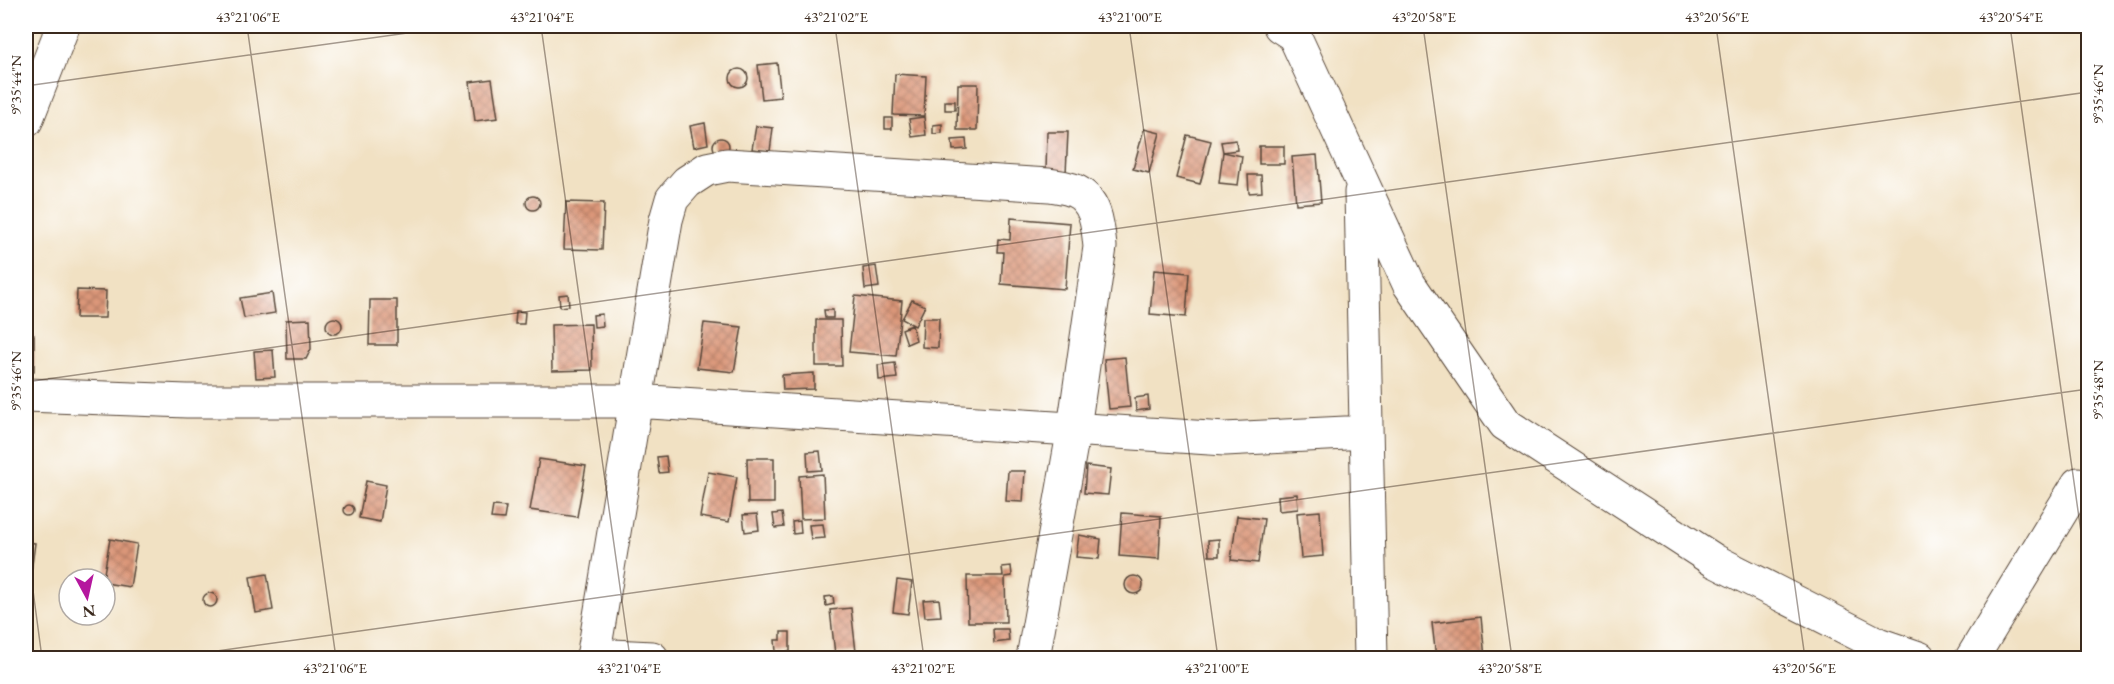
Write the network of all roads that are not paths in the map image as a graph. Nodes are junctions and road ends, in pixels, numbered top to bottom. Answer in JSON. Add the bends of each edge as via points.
{"nodes":[{"id":1,"x":63,"y":26,"type":"edge"},
{"id":2,"x":1280,"y":26,"type":"edge"},
{"id":3,"x":26,"y":122,"type":"edge"},
{"id":4,"x":1361,"y":179,"type":"junction"},
{"id":5,"x":26,"y":395,"type":"edge"},
{"id":6,"x":635,"y":401,"type":"junction"},
{"id":7,"x":1074,"y":428,"type":"junction"},
{"id":8,"x":1366,"y":432,"type":"junction"},
{"id":9,"x":2085,"y":479,"type":"edge"},
{"id":10,"x":593,"y":657,"type":"edge"},
{"id":11,"x":652,"y":658,"type":"edge"},
{"id":12,"x":1033,"y":658,"type":"edge"},
{"id":13,"x":1371,"y":658,"type":"edge"},
{"id":14,"x":1919,"y":658,"type":"edge"},
{"id":15,"x":1972,"y":658,"type":"edge"}],
"edges":[{"from":1,"to":3,"type":"street"},
{"from":2,"to":4,"type":"street","via":[[1294,35]]},
{"from":4,"to":8,"type":"street"},
{"from":4,"to":14,"type":"street","via":[[1409,284],[1505,424],[1715,561],[1878,644]]},
{"from":5,"to":6,"type":"street","via":[[187,401]]},
{"from":6,"to":7,"type":"street"},
{"from":6,"to":7,"type":"street","via":[[672,199],[687,182],[707,169],[727,165],[1037,184],[1074,190],[1091,204],[1098,223],[1100,247]]},
{"from":6,"to":10,"type":"street"},
{"from":7,"to":8,"type":"street","via":[[1225,439]]},
{"from":7,"to":12,"type":"street"},
{"from":8,"to":13,"type":"street"},
{"from":9,"to":15,"type":"street"},
{"from":10,"to":11,"type":"street"}]}
